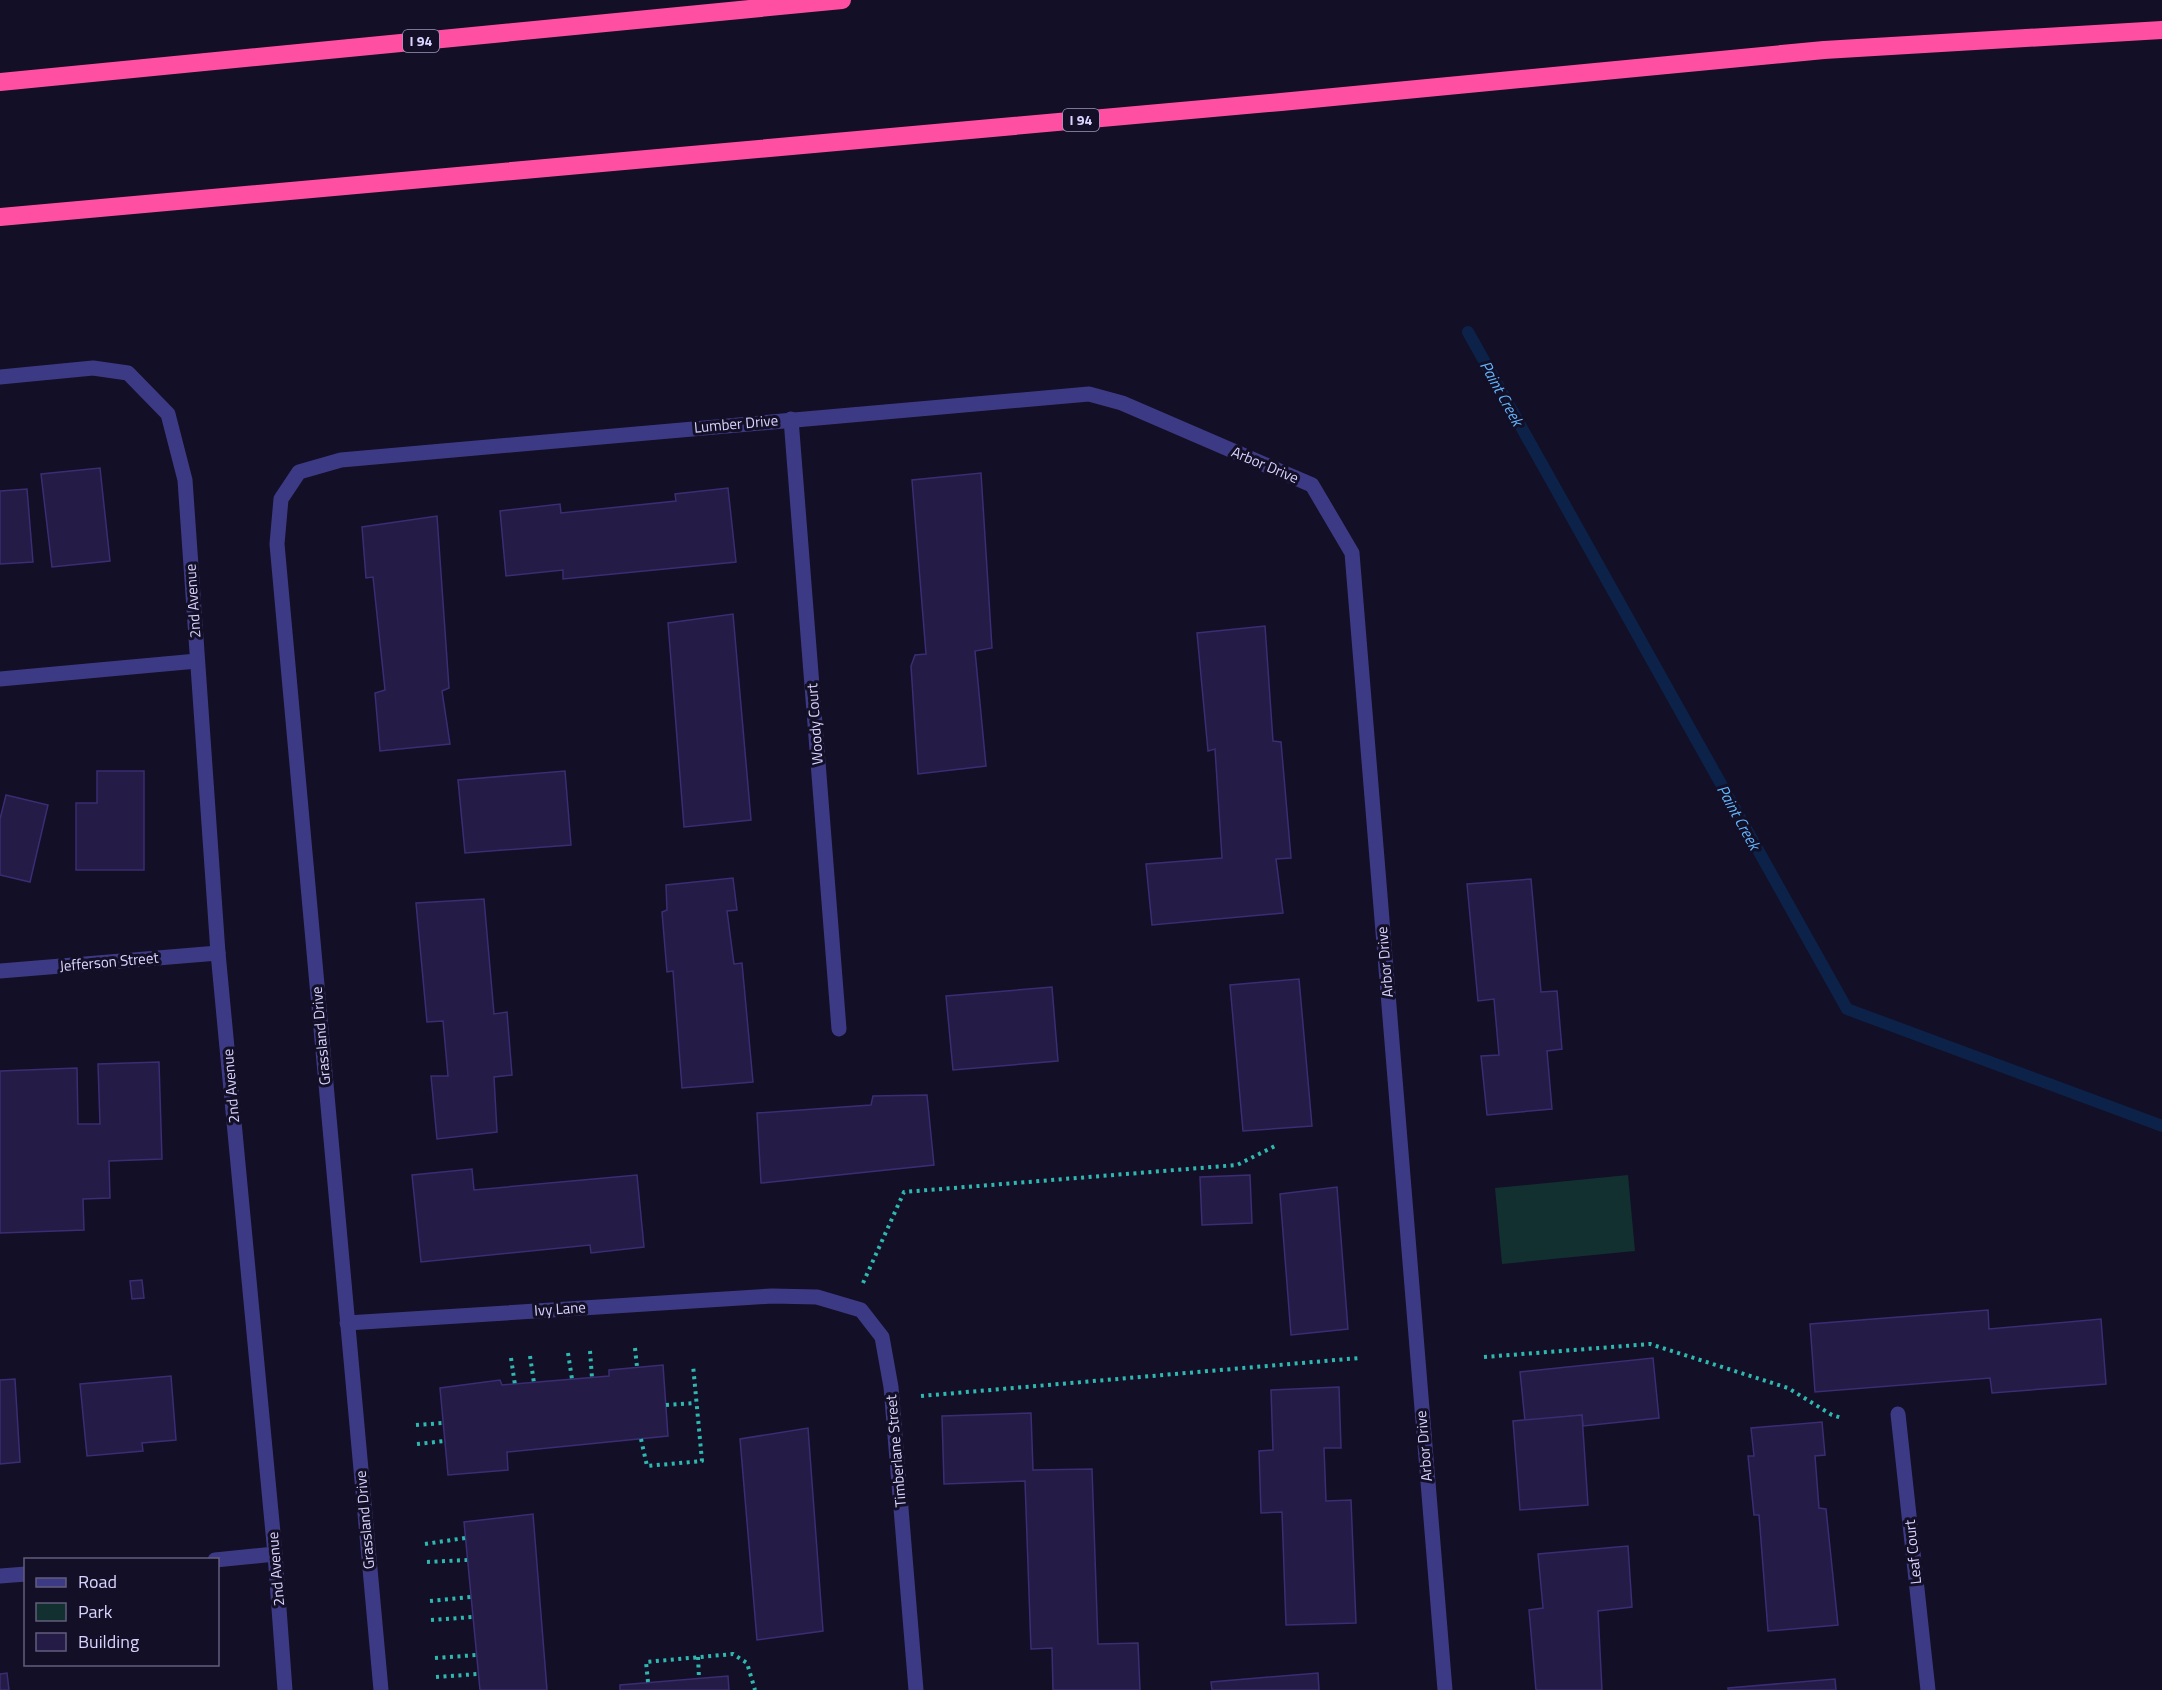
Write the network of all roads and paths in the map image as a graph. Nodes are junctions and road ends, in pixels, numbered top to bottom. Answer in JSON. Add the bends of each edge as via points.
{"nodes":[{"id":1,"x":842,"y":0,"type":"edge"},
{"id":2,"x":2162,"y":30,"type":"edge"},
{"id":3,"x":0,"y":82,"type":"edge"},
{"id":4,"x":0,"y":217,"type":"edge"},
{"id":5,"x":0,"y":377,"type":"edge"},
{"id":6,"x":1089,"y":394,"type":"joint"},
{"id":7,"x":791,"y":419,"type":"junction"},
{"id":8,"x":382,"y":456,"type":"joint"},
{"id":9,"x":197,"y":661,"type":"junction"},
{"id":10,"x":0,"y":679,"type":"edge"},
{"id":11,"x":218,"y":953,"type":"junction"},
{"id":12,"x":0,"y":971,"type":"edge"},
{"id":13,"x":839,"y":1029,"type":"dead end"},
{"id":14,"x":1275,"y":1146,"type":"dead end"},
{"id":15,"x":863,"y":1283,"type":"dead end"},
{"id":16,"x":772,"y":1296,"type":"joint"},
{"id":17,"x":347,"y":1323,"type":"junction"},
{"id":18,"x":635,"y":1348,"type":"dead end"},
{"id":19,"x":590,"y":1351,"type":"dead end"},
{"id":20,"x":568,"y":1353,"type":"dead end"},
{"id":21,"x":530,"y":1356,"type":"dead end"},
{"id":22,"x":1484,"y":1357,"type":"dead end"},
{"id":23,"x":511,"y":1358,"type":"dead end"},
{"id":24,"x":1359,"y":1358,"type":"dead end"},
{"id":25,"x":693,"y":1365,"type":"dead end"},
{"id":26,"x":637,"y":1367,"type":"dead end"},
{"id":27,"x":592,"y":1378,"type":"dead end"},
{"id":28,"x":572,"y":1379,"type":"dead end"},
{"id":29,"x":534,"y":1383,"type":"dead end"},
{"id":30,"x":515,"y":1384,"type":"dead end"},
{"id":31,"x":921,"y":1396,"type":"dead end"},
{"id":32,"x":696,"y":1403,"type":"junction"},
{"id":33,"x":666,"y":1405,"type":"dead end"},
{"id":34,"x":1898,"y":1414,"type":"dead end"},
{"id":35,"x":1842,"y":1418,"type":"dead end"},
{"id":36,"x":443,"y":1423,"type":"dead end"},
{"id":37,"x":416,"y":1425,"type":"dead end"},
{"id":38,"x":641,"y":1438,"type":"dead end"},
{"id":39,"x":445,"y":1441,"type":"dead end"},
{"id":40,"x":417,"y":1444,"type":"dead end"},
{"id":41,"x":465,"y":1538,"type":"dead end"},
{"id":42,"x":425,"y":1544,"type":"dead end"},
{"id":43,"x":275,"y":1554,"type":"junction"},
{"id":44,"x":219,"y":1560,"type":"edge"},
{"id":45,"x":467,"y":1560,"type":"dead end"},
{"id":46,"x":427,"y":1562,"type":"dead end"},
{"id":47,"x":24,"y":1574,"type":"edge"},
{"id":48,"x":0,"y":1576,"type":"edge"},
{"id":49,"x":471,"y":1597,"type":"dead end"},
{"id":50,"x":430,"y":1601,"type":"dead end"},
{"id":51,"x":473,"y":1617,"type":"dead end"},
{"id":52,"x":431,"y":1620,"type":"dead end"},
{"id":53,"x":477,"y":1655,"type":"dead end"},
{"id":54,"x":435,"y":1658,"type":"dead end"},
{"id":55,"x":698,"y":1658,"type":"junction"},
{"id":56,"x":478,"y":1674,"type":"dead end"},
{"id":57,"x":436,"y":1677,"type":"dead end"},
{"id":58,"x":699,"y":1678,"type":"dead end"},
{"id":59,"x":648,"y":1682,"type":"dead end"},
{"id":60,"x":285,"y":1690,"type":"edge"},
{"id":61,"x":381,"y":1690,"type":"edge"},
{"id":62,"x":755,"y":1690,"type":"edge"},
{"id":63,"x":916,"y":1690,"type":"edge"},
{"id":64,"x":1445,"y":1690,"type":"edge"},
{"id":65,"x":1928,"y":1690,"type":"edge"}],
"edges":[{"from":1,"to":3,"type":"highway","number":"I 94"},
{"from":2,"to":4,"type":"highway","number":"I 94","via":[[1824,50]]},
{"from":5,"to":9,"type":"street","name":"2nd Avenue","via":[[93,368],[128,373],[168,414],[185,480]]},
{"from":6,"to":7,"type":"street","name":"Lumber Drive"},
{"from":6,"to":64,"type":"street","name":"Arbor Drive","via":[[1122,403],[1312,485],[1352,553]]},
{"from":7,"to":8,"type":"street","name":"Lumber Drive"},
{"from":7,"to":13,"type":"street","name":"Woody Court"},
{"from":8,"to":17,"type":"street","name":"Grassland Drive","via":[[341,460],[299,472],[281,499],[277,544]]},
{"from":9,"to":10,"type":"street"},
{"from":9,"to":11,"type":"street","name":"2nd Avenue"},
{"from":11,"to":12,"type":"street","name":"Jefferson Street"},
{"from":11,"to":43,"type":"street","name":"2nd Avenue"},
{"from":14,"to":15,"type":"path","via":[[1237,1165],[904,1192]]},
{"from":16,"to":17,"type":"street","name":"Ivy Lane"},
{"from":16,"to":63,"type":"street","name":"Timberlane Street","via":[[817,1297],[861,1310],[882,1337],[891,1387]]},
{"from":17,"to":61,"type":"street","name":"Grassland Drive"},
{"from":18,"to":26,"type":"path"},
{"from":19,"to":27,"type":"path"},
{"from":20,"to":28,"type":"path"},
{"from":21,"to":29,"type":"path"},
{"from":22,"to":35,"type":"path","via":[[1650,1344],[1788,1388]]},
{"from":23,"to":30,"type":"path"},
{"from":24,"to":31,"type":"path"},
{"from":25,"to":32,"type":"path"},
{"from":32,"to":33,"type":"path"},
{"from":32,"to":38,"type":"path","via":[[702,1461],[647,1466]]},
{"from":34,"to":65,"type":"street","name":"Leaf Court"},
{"from":36,"to":37,"type":"path"},
{"from":39,"to":40,"type":"path"},
{"from":41,"to":42,"type":"path"},
{"from":43,"to":44,"type":"street"},
{"from":43,"to":60,"type":"street","name":"2nd Avenue"},
{"from":45,"to":46,"type":"path"},
{"from":47,"to":48,"type":"street"},
{"from":49,"to":50,"type":"path"},
{"from":51,"to":52,"type":"path"},
{"from":53,"to":54,"type":"path"},
{"from":55,"to":58,"type":"path"},
{"from":55,"to":59,"type":"path","via":[[646,1662]]},
{"from":55,"to":62,"type":"path","via":[[733,1654],[747,1663]]},
{"from":56,"to":57,"type":"path"}]}
